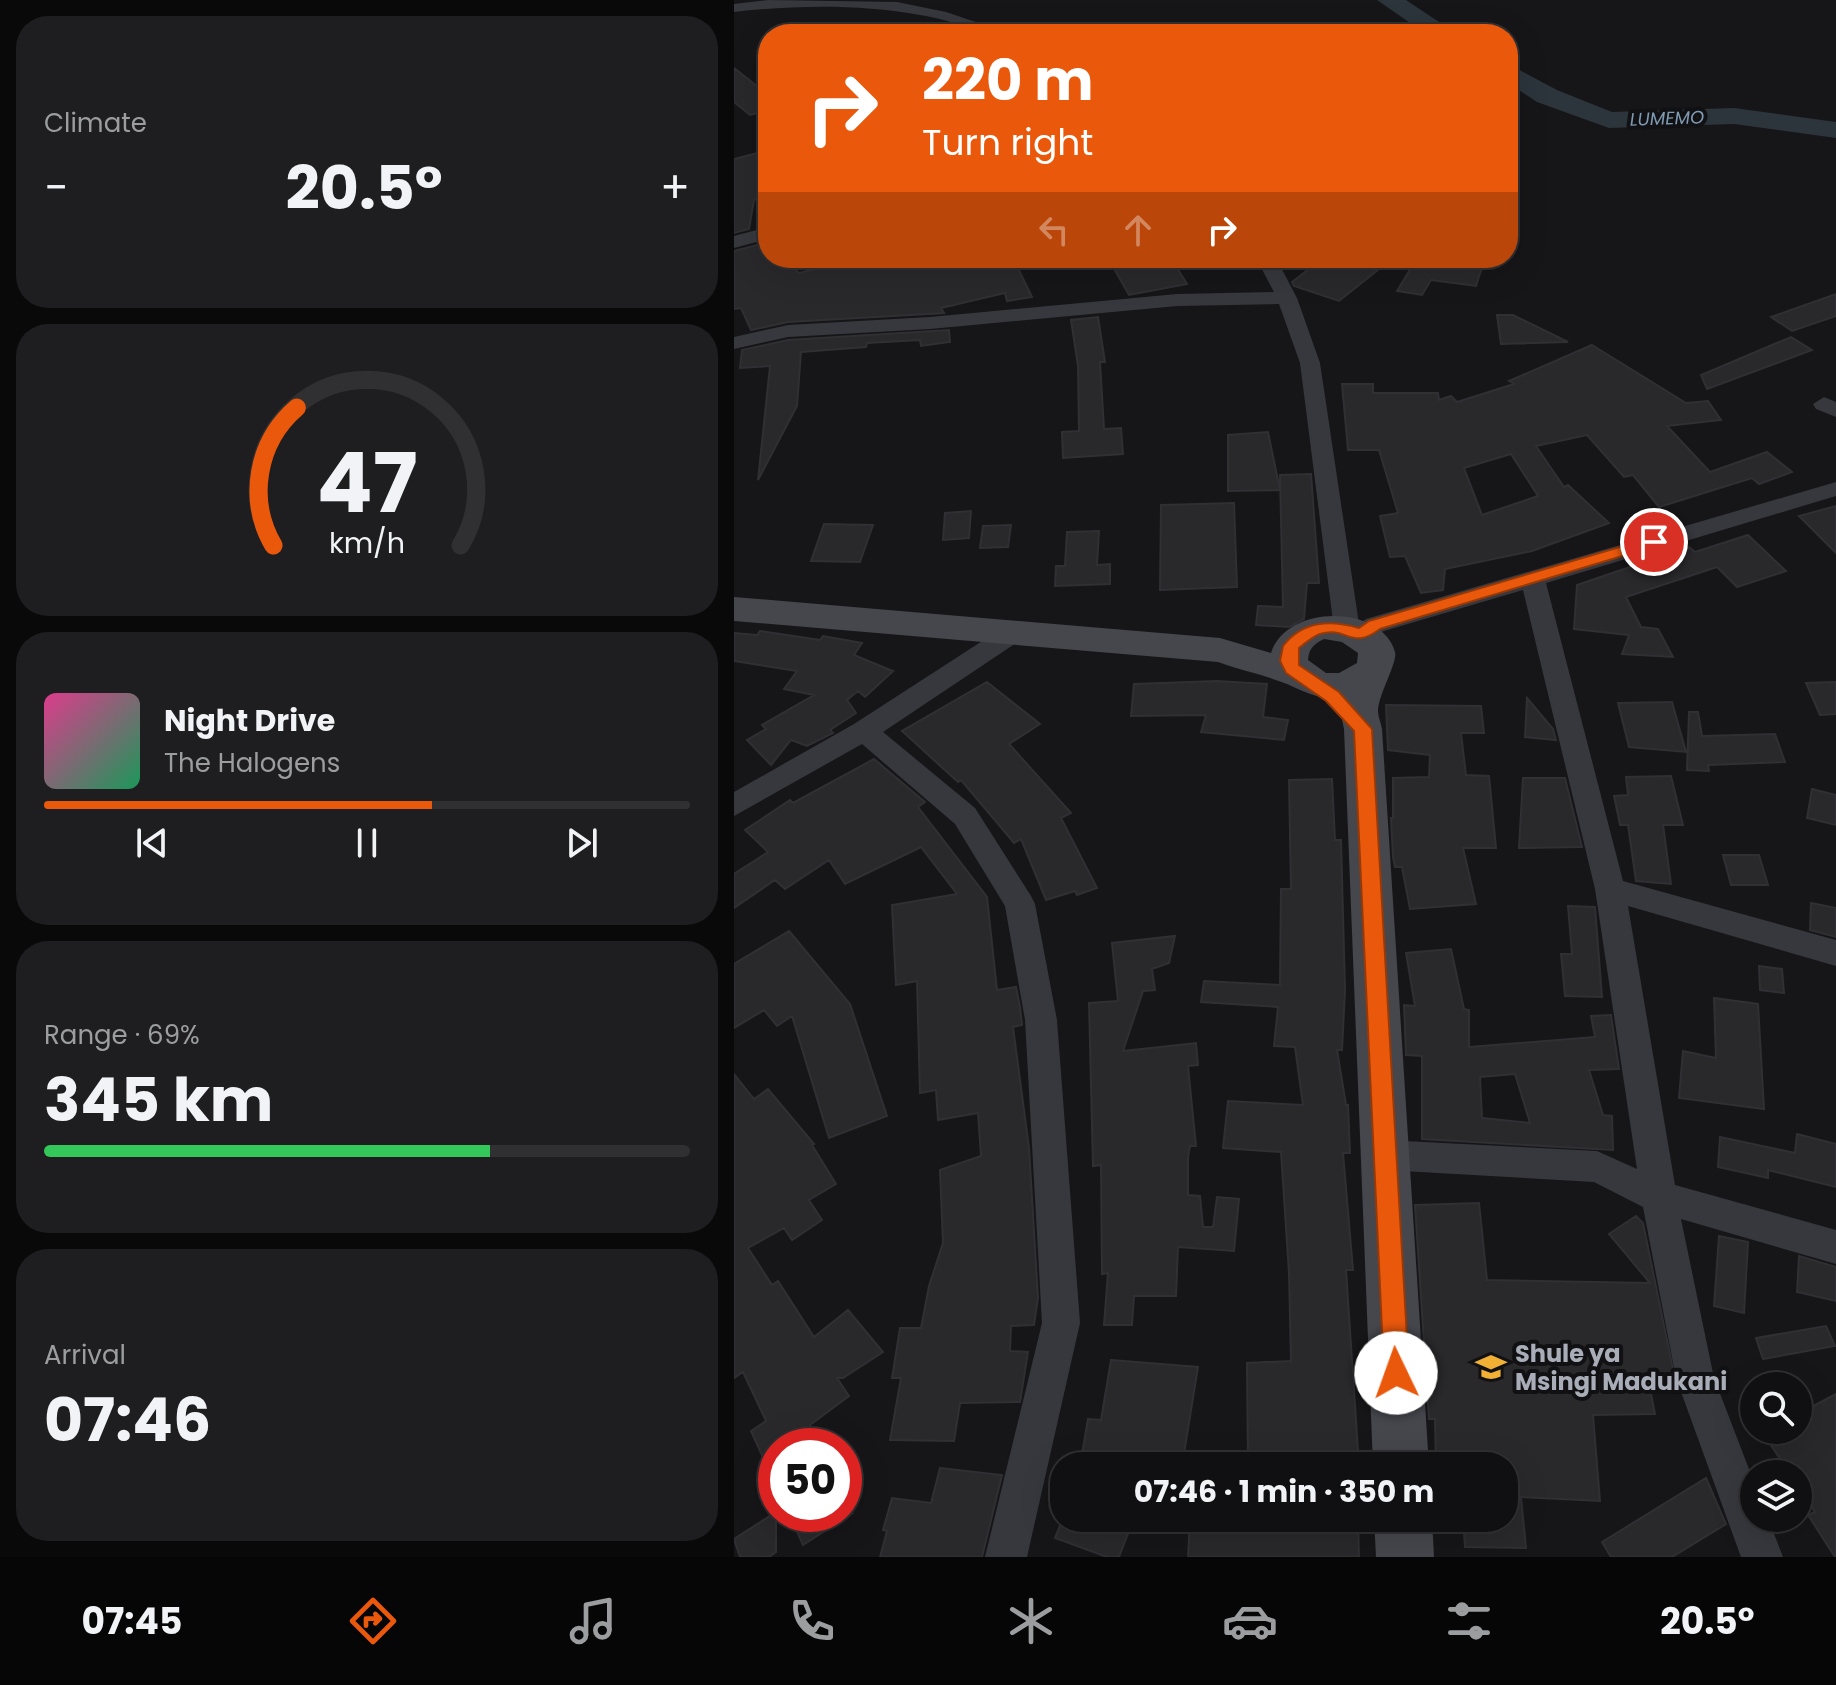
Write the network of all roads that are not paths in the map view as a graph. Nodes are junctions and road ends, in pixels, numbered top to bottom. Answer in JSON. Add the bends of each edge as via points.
{"nodes":[{"id":1,"x":734,"y":8,"type":"edge"},
{"id":2,"x":969,"y":24,"type":"edge"},
{"id":3,"x":758,"y":236,"type":"edge"},
{"id":4,"x":734,"y":242,"type":"edge"},
{"id":5,"x":1271,"y":268,"type":"edge"},
{"id":6,"x":1287,"y":298,"type":"junction"},
{"id":7,"x":734,"y":343,"type":"edge"},
{"id":8,"x":1836,"y":489,"type":"edge"},
{"id":9,"x":1532,"y":577,"type":"junction"},
{"id":10,"x":734,"y":609,"type":"edge"},
{"id":11,"x":1016,"y":631,"type":"junction"},
{"id":12,"x":1354,"y":632,"type":"junction"},
{"id":13,"x":1304,"y":633,"type":"junction"},
{"id":14,"x":1220,"y":650,"type":"junction"},
{"id":15,"x":1369,"y":673,"type":"junction"},
{"id":16,"x":1306,"y":679,"type":"junction"},
{"id":17,"x":1363,"y":729,"type":"junction"},
{"id":18,"x":864,"y":731,"type":"junction"},
{"id":19,"x":734,"y":805,"type":"edge"},
{"id":20,"x":1610,"y":889,"type":"junction"},
{"id":21,"x":1836,"y":953,"type":"edge"},
{"id":22,"x":1385,"y":1155,"type":"junction"},
{"id":23,"x":1659,"y":1197,"type":"junction"},
{"id":24,"x":1836,"y":1247,"type":"edge"},
{"id":25,"x":1400,"y":1452,"type":"edge"},
{"id":26,"x":1404,"y":1532,"type":"edge"},
{"id":27,"x":1006,"y":1557,"type":"edge"},
{"id":28,"x":1405,"y":1557,"type":"edge"},
{"id":29,"x":1762,"y":1557,"type":"edge"}],
"edges":[{"from":1,"to":2,"type":"street","via":[[853,2],[922,10]]},
{"from":3,"to":4,"type":"street"},
{"from":5,"to":6,"type":"street"},
{"from":6,"to":7,"type":"street","via":[[1177,300],[788,331]]},
{"from":6,"to":12,"type":"street","via":[[1310,363]]},
{"from":8,"to":9,"type":"street"},
{"from":9,"to":12,"type":"street"},
{"from":9,"to":20,"type":"street"},
{"from":10,"to":11,"type":"main road"},
{"from":11,"to":14,"type":"main road"},
{"from":11,"to":18,"type":"street"},
{"from":12,"to":13,"type":"main road","via":[[1324,627]]},
{"from":12,"to":15,"type":"main road","via":[[1375,651]]},
{"from":13,"to":14,"type":"main road"},
{"from":13,"to":16,"type":"main road","via":[[1291,646],[1289,661]]},
{"from":14,"to":16,"type":"main road"},
{"from":15,"to":16,"type":"main road","via":[[1341,686]]},
{"from":15,"to":17,"type":"main road","via":[[1359,710]]},
{"from":16,"to":17,"type":"main road"},
{"from":17,"to":22,"type":"main road"},
{"from":18,"to":19,"type":"street"},
{"from":18,"to":27,"type":"street","via":[[965,816],[1020,904],[1041,1020],[1061,1323]]},
{"from":20,"to":21,"type":"street"},
{"from":20,"to":23,"type":"street"},
{"from":22,"to":23,"type":"street","via":[[1597,1167]]},
{"from":22,"to":25,"type":"main road"},
{"from":23,"to":24,"type":"street"},
{"from":23,"to":29,"type":"street","via":[[1695,1378]]},
{"from":26,"to":28,"type":"main road"}]}
